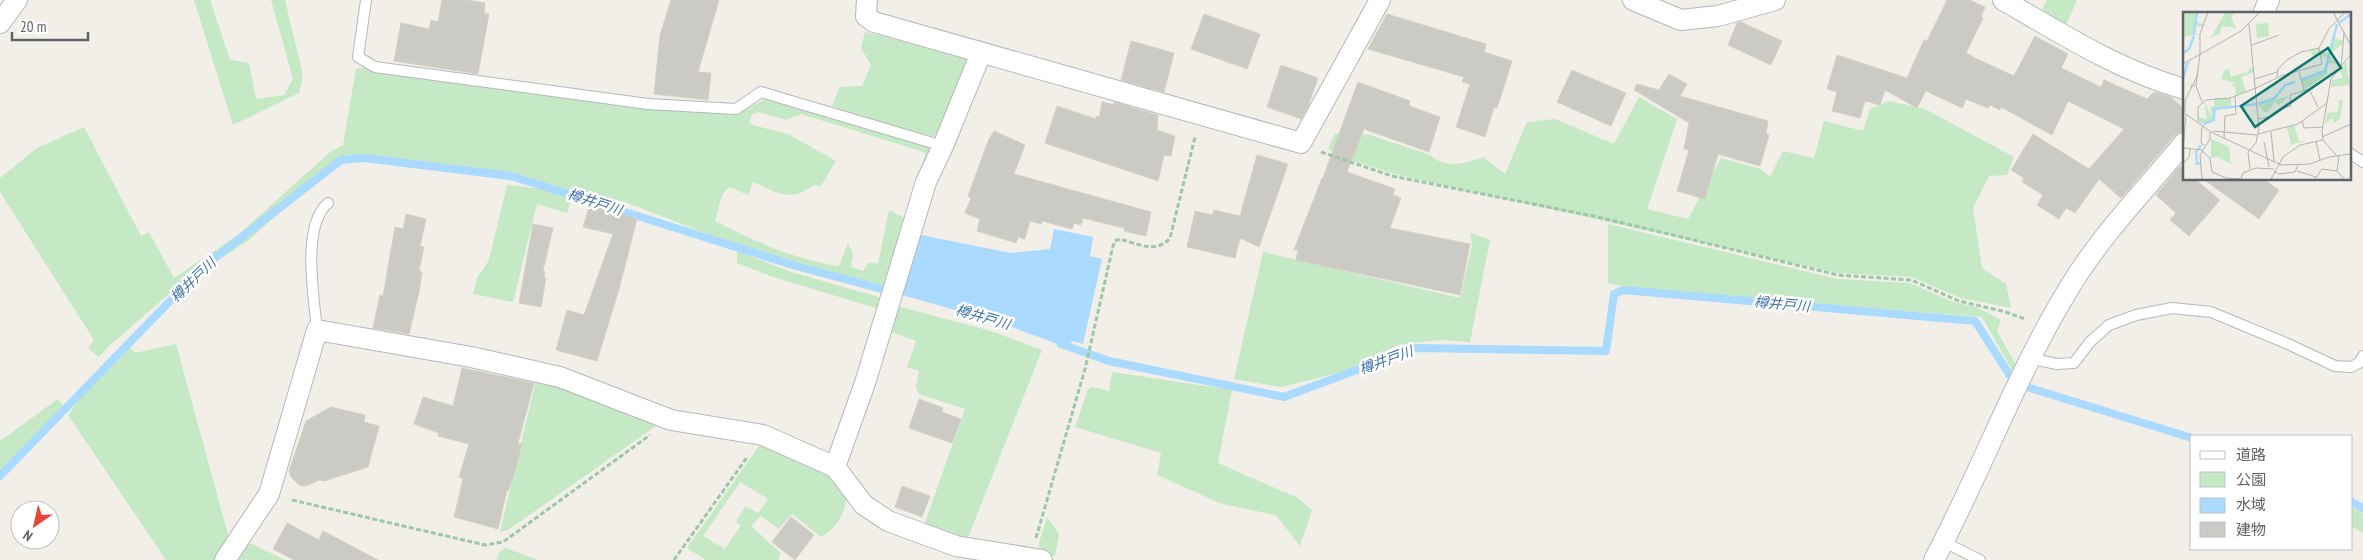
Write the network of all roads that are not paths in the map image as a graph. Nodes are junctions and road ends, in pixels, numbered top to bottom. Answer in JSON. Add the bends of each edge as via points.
{"nodes":[{"id":1,"x":17,"y":0,"type":"edge"},
{"id":2,"x":366,"y":0,"type":"edge"},
{"id":3,"x":867,"y":0,"type":"edge"},
{"id":4,"x":1380,"y":0,"type":"edge"},
{"id":5,"x":1633,"y":0,"type":"edge"},
{"id":6,"x":1775,"y":0,"type":"edge"},
{"id":7,"x":2003,"y":0,"type":"edge"},
{"id":8,"x":2269,"y":0,"type":"edge"},
{"id":9,"x":2264,"y":12,"type":"edge"},
{"id":10,"x":0,"y":23,"type":"edge"},
{"id":11,"x":981,"y":53,"type":"junction"},
{"id":12,"x":2183,"y":89,"type":"edge"},
{"id":13,"x":2183,"y":144,"type":"edge"},
{"id":14,"x":944,"y":146,"type":"junction"},
{"id":15,"x":2350,"y":154,"type":"edge"},
{"id":16,"x":2363,"y":162,"type":"edge"},
{"id":17,"x":328,"y":203,"type":"dead end"},
{"id":18,"x":317,"y":330,"type":"junction"},
{"id":19,"x":2363,"y":356,"type":"edge"},
{"id":20,"x":2032,"y":359,"type":"junction"},
{"id":21,"x":835,"y":467,"type":"junction"},
{"id":22,"x":1944,"y":542,"type":"junction"},
{"id":23,"x":1036,"y":559,"type":"edge"},
{"id":24,"x":225,"y":560,"type":"edge"},
{"id":25,"x":1934,"y":560,"type":"edge"},
{"id":26,"x":1980,"y":560,"type":"edge"}],
"edges":[{"from":1,"to":10,"type":"street"},
{"from":2,"to":14,"type":"lane","via":[[358,57],[375,67],[648,104],[736,109],[761,92]]},
{"from":3,"to":11,"type":"street","via":[[866,16],[874,22]]},
{"from":4,"to":11,"type":"street","via":[[1301,143]]},
{"from":5,"to":6,"type":"street","via":[[1681,20],[1718,16]]},
{"from":7,"to":12,"type":"street","via":[[2100,57]]},
{"from":8,"to":9,"type":"street"},
{"from":11,"to":14,"type":"street"},
{"from":13,"to":20,"type":"street","via":[[2071,284]]},
{"from":14,"to":21,"type":"street","via":[[926,182],[865,383]]},
{"from":15,"to":16,"type":"lane"},
{"from":17,"to":18,"type":"lane","via":[[320,210],[311,249]]},
{"from":18,"to":21,"type":"street","via":[[471,357],[560,377],[671,420],[763,435]]},
{"from":18,"to":24,"type":"street","via":[[269,494]]},
{"from":19,"to":20,"type":"lane","via":[[2351,367],[2334,366],[2211,312],[2172,308],[2109,325],[2074,363],[2057,364]]},
{"from":20,"to":22,"type":"street"},
{"from":21,"to":23,"type":"street","via":[[864,505],[888,520],[956,546]]},
{"from":22,"to":25,"type":"street"},
{"from":22,"to":26,"type":"lane"}]}
